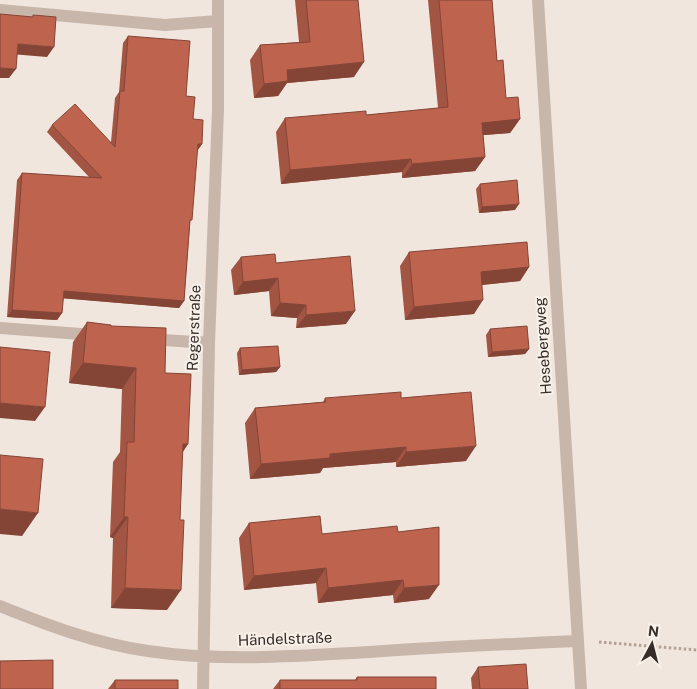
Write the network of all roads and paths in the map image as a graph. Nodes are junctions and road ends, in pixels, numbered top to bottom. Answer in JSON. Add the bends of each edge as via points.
{"nodes":[{"id":1,"x":218,"y":0,"type":"edge"},
{"id":2,"x":538,"y":0,"type":"edge"},
{"id":3,"x":0,"y":10,"type":"edge"},
{"id":4,"x":218,"y":21,"type":"junction"},
{"id":5,"x":0,"y":328,"type":"edge"},
{"id":6,"x":109,"y":336,"type":"edge"},
{"id":7,"x":139,"y":338,"type":"edge"},
{"id":8,"x":209,"y":343,"type":"junction"},
{"id":9,"x":0,"y":606,"type":"edge"},
{"id":10,"x":578,"y":641,"type":"junction"},
{"id":11,"x":697,"y":650,"type":"edge"},
{"id":12,"x":204,"y":657,"type":"junction"},
{"id":13,"x":202,"y":689,"type":"edge"},
{"id":14,"x":582,"y":689,"type":"edge"}],
"edges":[{"from":1,"to":4,"type":"street","name":"Regerstraße"},
{"from":2,"to":10,"type":"street","name":"Hesebergweg"},
{"from":3,"to":4,"type":"street","via":[[165,25]]},
{"from":4,"to":8,"type":"street","name":"Regerstraße"},
{"from":5,"to":6,"type":"street"},
{"from":7,"to":8,"type":"street"},
{"from":8,"to":12,"type":"street","name":"Regerstraße"},
{"from":9,"to":12,"type":"street","name":"Händelstraße","via":[[101,641],[147,651]]},
{"from":10,"to":11,"type":"path"},
{"from":10,"to":12,"type":"street","name":"Händelstraße","via":[[277,657]]},
{"from":10,"to":14,"type":"street","name":"Hesebergweg"},
{"from":12,"to":13,"type":"street","name":"Regerstraße"}]}
